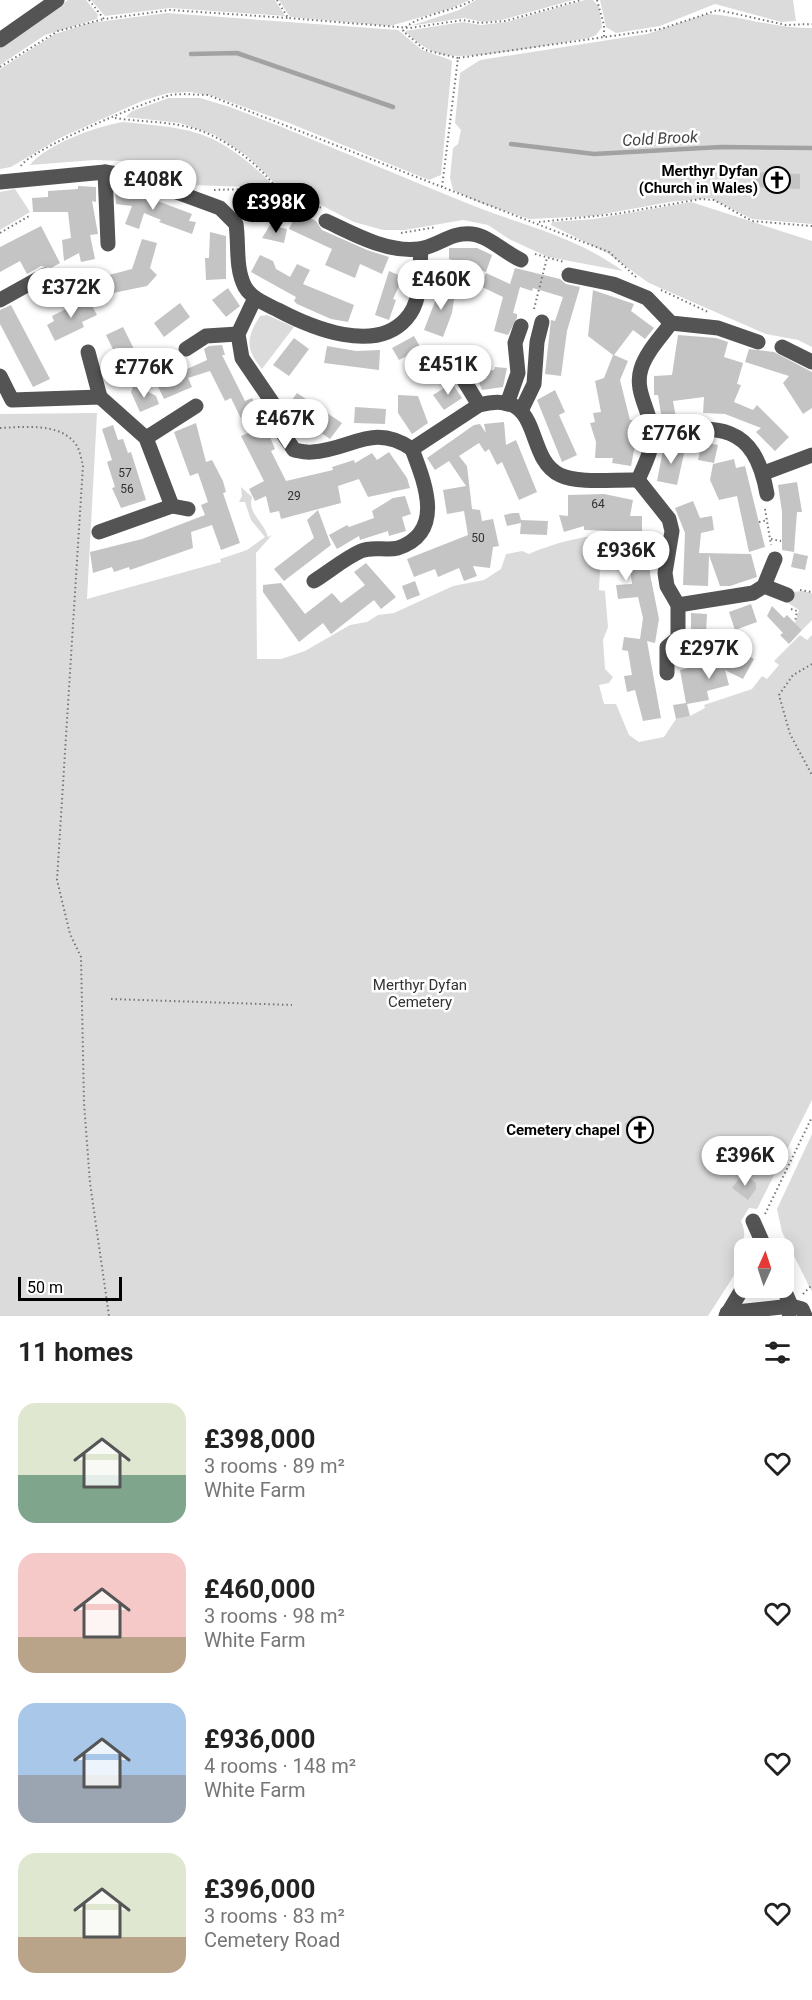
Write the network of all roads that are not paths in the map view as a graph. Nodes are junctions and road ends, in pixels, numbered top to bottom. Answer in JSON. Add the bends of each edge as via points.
{"nodes":[{"id":1,"x":57,"y":0,"type":"edge"},
{"id":2,"x":0,"y":40,"type":"edge"},
{"id":3,"x":105,"y":171,"type":"junction"},
{"id":4,"x":5,"y":180,"type":"edge"},
{"id":5,"x":326,"y":221,"type":"dead end"},
{"id":6,"x":108,"y":244,"type":"dead end"},
{"id":7,"x":421,"y":249,"type":"junction"},
{"id":8,"x":521,"y":260,"type":"dead end"},
{"id":9,"x":45,"y":275,"type":"dead end"},
{"id":10,"x":569,"y":275,"type":"dead end"},
{"id":11,"x":255,"y":298,"type":"junction"},
{"id":12,"x":0,"y":300,"type":"edge"},
{"id":13,"x":542,"y":322,"type":"dead end"},
{"id":14,"x":671,"y":323,"type":"junction"},
{"id":15,"x":521,"y":326,"type":"dead end"},
{"id":16,"x":238,"y":334,"type":"junction"},
{"id":17,"x":758,"y":342,"type":"dead end"},
{"id":18,"x":782,"y":347,"type":"dead end"},
{"id":19,"x":186,"y":349,"type":"dead end"},
{"id":20,"x":88,"y":352,"type":"dead end"},
{"id":21,"x":812,"y":362,"type":"edge"},
{"id":22,"x":460,"y":374,"type":"dead end"},
{"id":23,"x":0,"y":376,"type":"edge"},
{"id":24,"x":100,"y":397,"type":"junction"},
{"id":25,"x":480,"y":405,"type":"junction"},
{"id":26,"x":196,"y":406,"type":"dead end"},
{"id":27,"x":514,"y":408,"type":"junction"},
{"id":28,"x":653,"y":433,"type":"junction"},
{"id":29,"x":146,"y":438,"type":"junction"},
{"id":30,"x":412,"y":449,"type":"junction"},
{"id":31,"x":812,"y":455,"type":"edge"},
{"id":32,"x":764,"y":473,"type":"junction"},
{"id":33,"x":638,"y":480,"type":"junction"},
{"id":34,"x":767,"y":494,"type":"road end"},
{"id":35,"x":172,"y":506,"type":"junction"},
{"id":36,"x":188,"y":509,"type":"dead end"},
{"id":37,"x":99,"y":532,"type":"dead end"},
{"id":38,"x":775,"y":559,"type":"road end"},
{"id":39,"x":314,"y":581,"type":"dead end"},
{"id":40,"x":764,"y":586,"type":"junction"},
{"id":41,"x":787,"y":595,"type":"dead end"},
{"id":42,"x":678,"y":604,"type":"junction"},
{"id":43,"x":678,"y":638,"type":"junction"},
{"id":44,"x":719,"y":649,"type":"dead end"},
{"id":45,"x":667,"y":673,"type":"dead end"},
{"id":46,"x":753,"y":1221,"type":"dead end"},
{"id":47,"x":761,"y":1238,"type":"edge"},
{"id":48,"x":737,"y":1298,"type":"edge"},
{"id":49,"x":790,"y":1311,"type":"edge"},
{"id":50,"x":726,"y":1315,"type":"edge"},
{"id":51,"x":805,"y":1316,"type":"edge"}],
"edges":[{"from":1,"to":2,"type":"street"},
{"from":3,"to":4,"type":"street"},
{"from":3,"to":6,"type":"street"},
{"from":3,"to":11,"type":"street","via":[[136,177],[220,208],[236,224],[238,265],[245,287]]},
{"from":5,"to":7,"type":"street","via":[[387,246]]},
{"from":7,"to":8,"type":"street","via":[[459,234],[474,234]]},
{"from":7,"to":11,"type":"street","via":[[419,297],[407,319],[390,332],[345,334],[302,323]]},
{"from":9,"to":12,"type":"street"},
{"from":10,"to":14,"type":"street","via":[[613,284],[647,298]]},
{"from":11,"to":16,"type":"street"},
{"from":13,"to":27,"type":"street","via":[[534,384]]},
{"from":14,"to":17,"type":"street","via":[[718,328]]},
{"from":14,"to":28,"type":"street","via":[[640,371],[640,392]]},
{"from":15,"to":27,"type":"street","via":[[515,343],[518,373]]},
{"from":16,"to":19,"type":"street","via":[[206,336]]},
{"from":16,"to":30,"type":"street","via":[[242,358],[274,405],[280,429],[294,450],[313,453],[375,436],[398,440]]},
{"from":18,"to":21,"type":"street"},
{"from":20,"to":24,"type":"street"},
{"from":22,"to":25,"type":"street"},
{"from":23,"to":24,"type":"street","via":[[12,400]]},
{"from":24,"to":29,"type":"street"},
{"from":25,"to":27,"type":"street","via":[[490,402]]},
{"from":25,"to":30,"type":"street"},
{"from":26,"to":29,"type":"street"},
{"from":27,"to":33,"type":"street","via":[[534,430],[542,459],[561,476]]},
{"from":28,"to":32,"type":"street","via":[[707,428],[733,433],[752,449]]},
{"from":28,"to":33,"type":"street"},
{"from":29,"to":35,"type":"street"},
{"from":30,"to":39,"type":"street","via":[[427,491],[428,517],[418,535],[398,548],[363,549]]},
{"from":31,"to":32,"type":"street"},
{"from":32,"to":34,"type":"street"},
{"from":33,"to":42,"type":"street","via":[[669,519],[672,531],[665,573],[667,586]]},
{"from":35,"to":36,"type":"street"},
{"from":35,"to":37,"type":"street"},
{"from":38,"to":40,"type":"street"},
{"from":40,"to":41,"type":"street"},
{"from":40,"to":42,"type":"street","via":[[731,598]]},
{"from":42,"to":43,"type":"street"},
{"from":43,"to":44,"type":"street","via":[[694,648]]},
{"from":43,"to":45,"type":"street","via":[[666,647]]},
{"from":46,"to":47,"type":"street"},
{"from":48,"to":50,"type":"street"},
{"from":49,"to":50,"type":"street"},
{"from":49,"to":51,"type":"street","via":[[802,1309]]}]}
